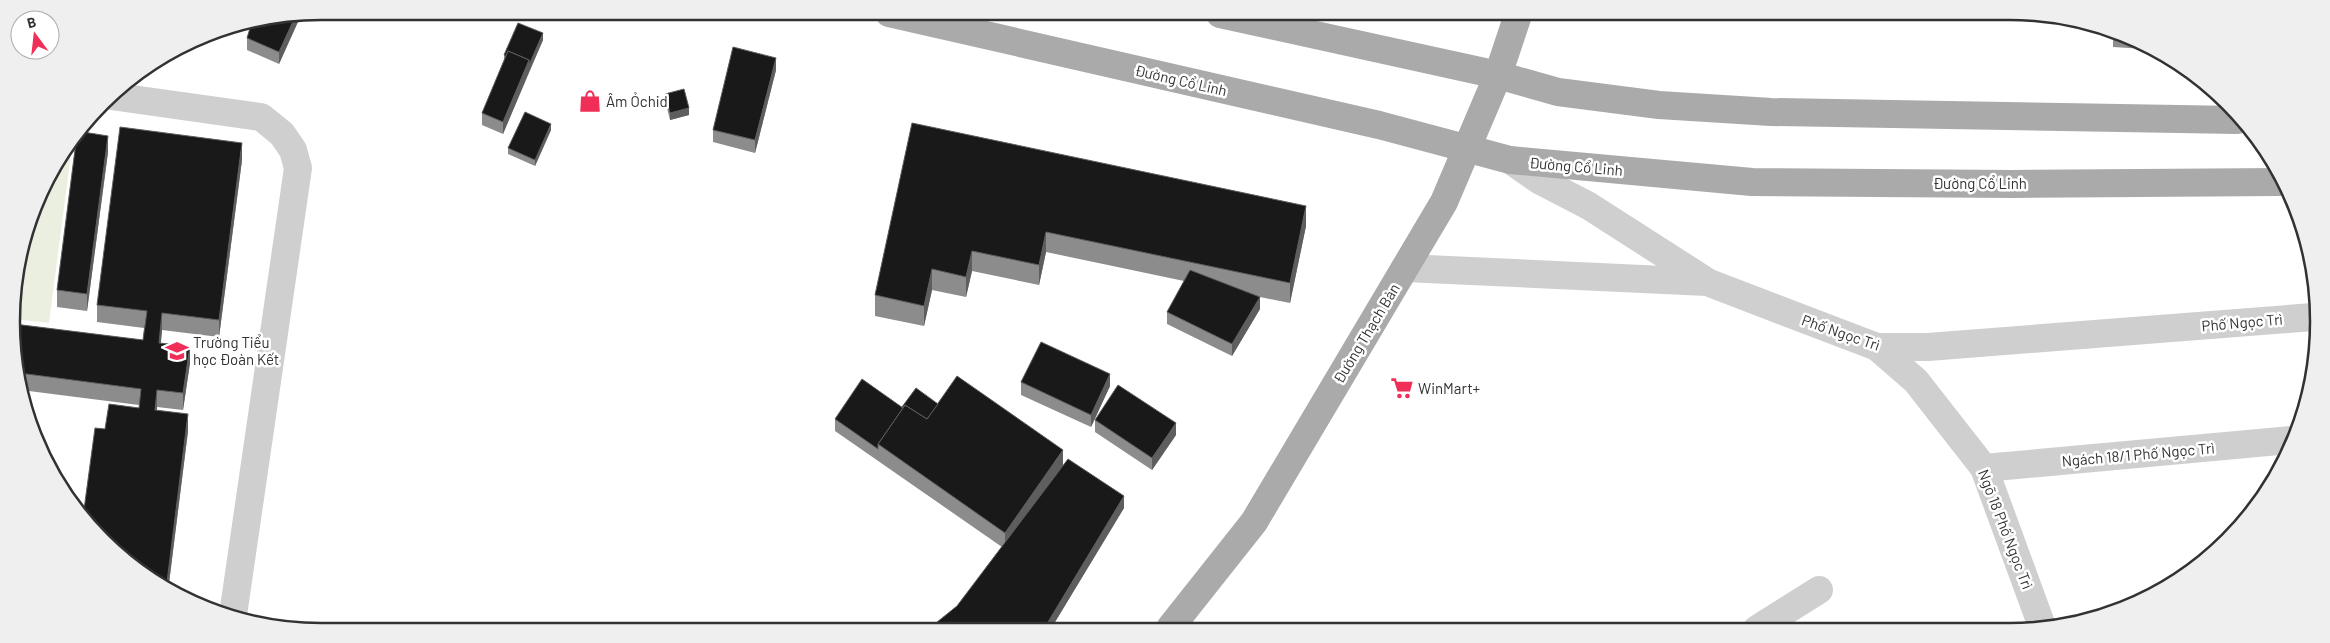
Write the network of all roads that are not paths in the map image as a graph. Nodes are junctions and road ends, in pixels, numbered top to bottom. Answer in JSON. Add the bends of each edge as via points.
{"nodes":[{"id":1,"x":920,"y":20,"type":"edge"},
{"id":2,"x":1247,"y":20,"type":"edge"},
{"id":3,"x":1516,"y":20,"type":"edge"},
{"id":4,"x":1498,"y":75,"type":"junction"},
{"id":5,"x":120,"y":97,"type":"edge"},
{"id":6,"x":2232,"y":120,"type":"edge"},
{"id":7,"x":1467,"y":150,"type":"junction"},
{"id":8,"x":1510,"y":160,"type":"junction"},
{"id":9,"x":2276,"y":182,"type":"edge"},
{"id":10,"x":1405,"y":268,"type":"junction"},
{"id":11,"x":1707,"y":282,"type":"junction"},
{"id":12,"x":2310,"y":316,"type":"edge"},
{"id":13,"x":1877,"y":348,"type":"junction"},
{"id":14,"x":2285,"y":441,"type":"edge"},
{"id":15,"x":1984,"y":468,"type":"junction"},
{"id":16,"x":1819,"y":590,"type":"dead end"},
{"id":17,"x":234,"y":610,"type":"edge"},
{"id":18,"x":2040,"y":621,"type":"edge"},
{"id":19,"x":1174,"y":623,"type":"edge"},
{"id":20,"x":1767,"y":623,"type":"edge"}],
"edges":[{"from":1,"to":7,"type":"main road","name":"Đường Cổ Linh","via":[[1379,125]]},
{"from":2,"to":4,"type":"main road"},
{"from":3,"to":4,"type":"main road","name":"Đường Thạch Bàn"},
{"from":4,"to":6,"type":"main road","via":[[1567,93],[1771,112]]},
{"from":4,"to":7,"type":"main road","name":"Đường Thạch Bàn"},
{"from":5,"to":17,"type":"street","via":[[261,117],[282,134],[293,150],[298,168]]},
{"from":7,"to":8,"type":"main road","name":"Đường Cổ Linh"},
{"from":7,"to":10,"type":"main road","name":"Đường Thạch Bàn","via":[[1444,202]]},
{"from":8,"to":9,"type":"main road","name":"Đường Cổ Linh","via":[[1752,182]]},
{"from":8,"to":11,"type":"street"},
{"from":10,"to":11,"type":"street","name":"Phố Ngọc Trì"},
{"from":10,"to":19,"type":"main road","name":"Đường Thạch Bàn","via":[[1254,522]]},
{"from":11,"to":13,"type":"street","name":"Phố Ngọc Trì"},
{"from":12,"to":13,"type":"street","name":"Phố Ngọc Trì","via":[[1928,347]]},
{"from":13,"to":15,"type":"street","name":"Ngõ 18 Phố Ngọc Trì","via":[[1916,381]]},
{"from":14,"to":15,"type":"street","name":"Ngách 18/1 Phố Ngọc Trì"},
{"from":15,"to":18,"type":"street","name":"Ngõ 18 Phố Ngọc Trì"},
{"from":16,"to":20,"type":"street"}]}
